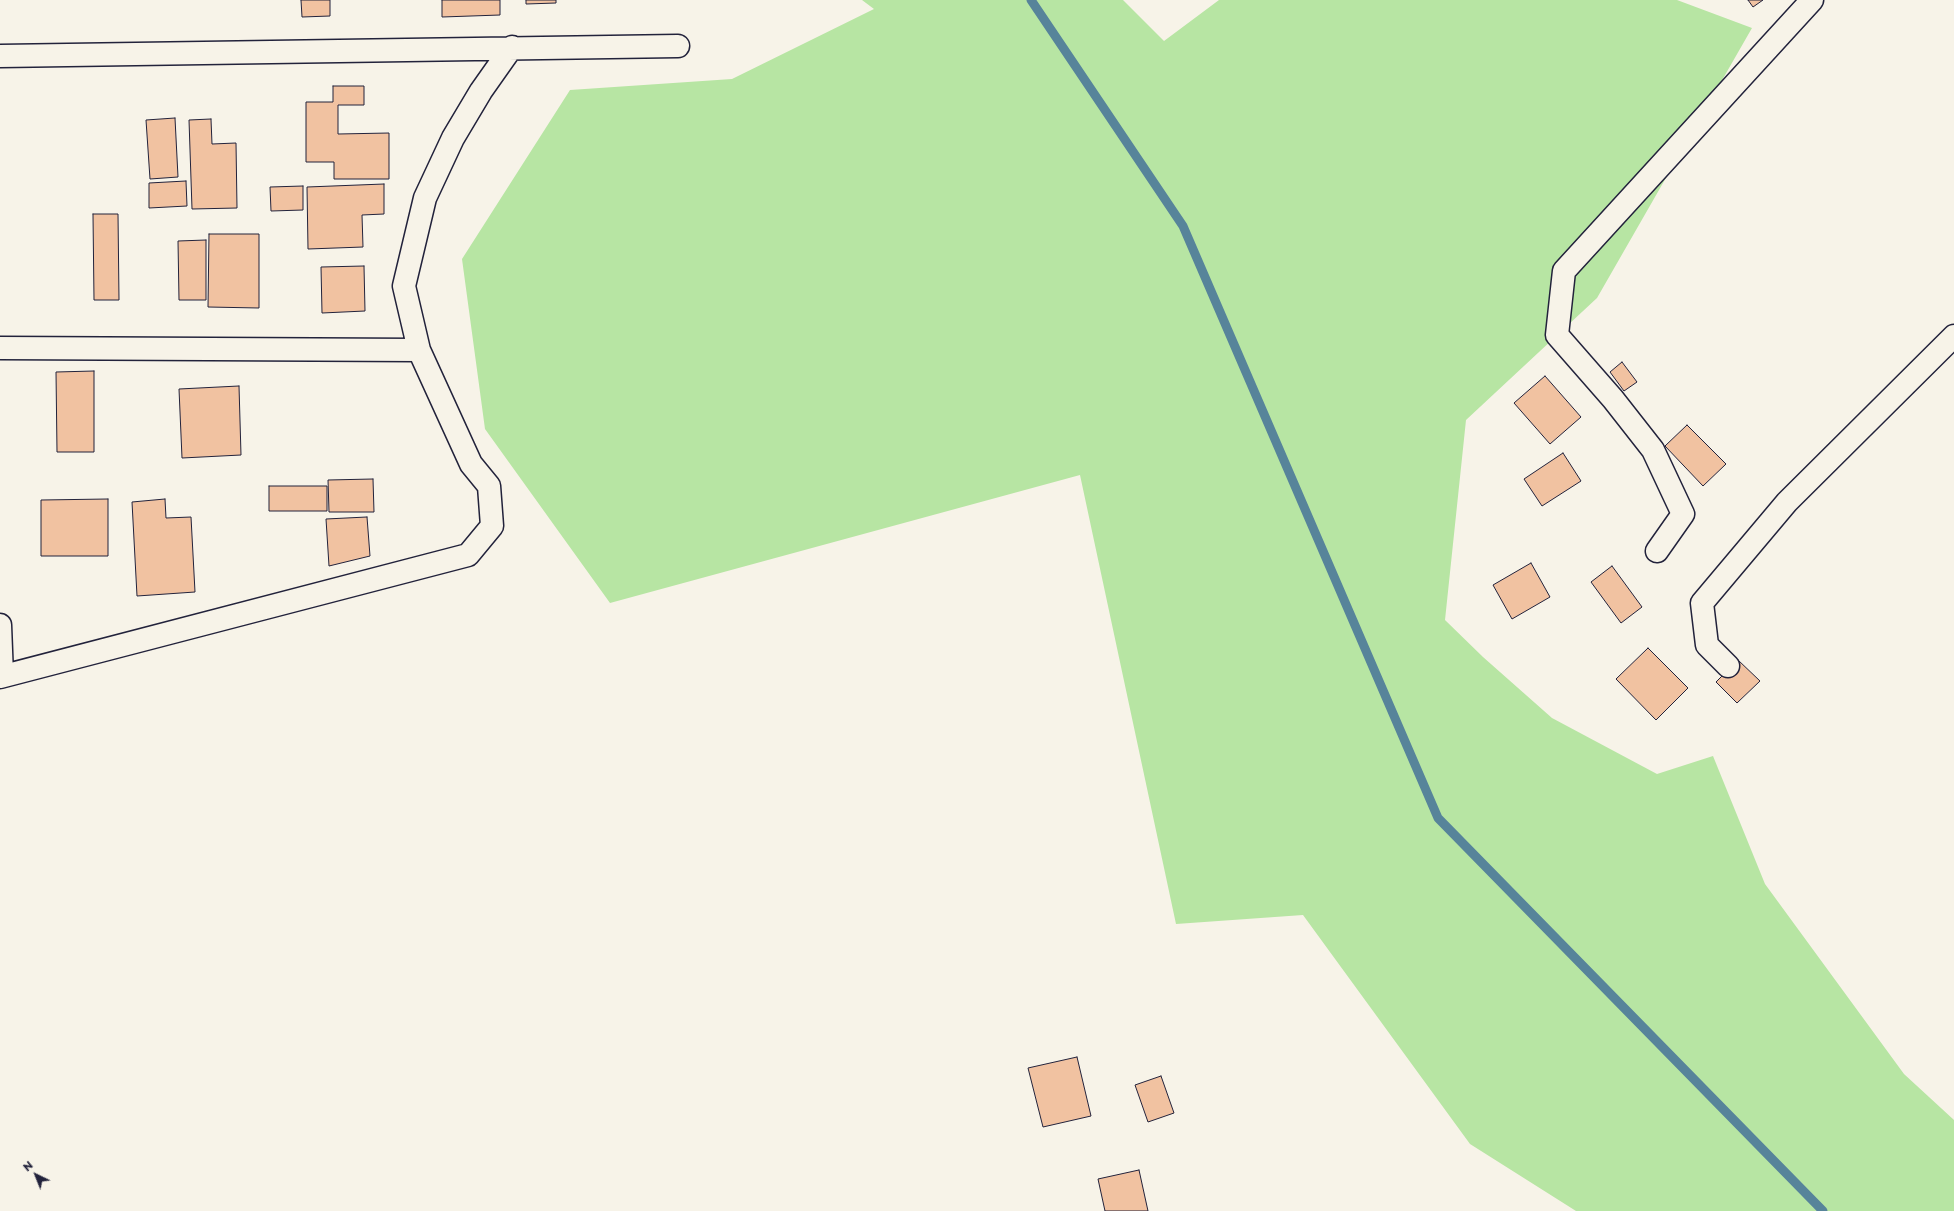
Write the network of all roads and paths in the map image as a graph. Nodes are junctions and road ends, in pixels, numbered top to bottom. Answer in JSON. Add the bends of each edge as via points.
{"nodes":[{"id":1,"x":1812,"y":0,"type":"edge"},
{"id":2,"x":678,"y":46,"type":"dead end"},
{"id":3,"x":512,"y":47,"type":"junction"},
{"id":4,"x":0,"y":56,"type":"edge"},
{"id":5,"x":1954,"y":336,"type":"edge"},
{"id":6,"x":0,"y":348,"type":"edge"},
{"id":7,"x":419,"y":350,"type":"junction"},
{"id":8,"x":1657,"y":551,"type":"dead end"},
{"id":9,"x":0,"y":625,"type":"edge"},
{"id":10,"x":1728,"y":666,"type":"dead end"},
{"id":11,"x":1,"y":676,"type":"edge"}],
"edges":[{"from":1,"to":8,"type":"street","via":[[1564,271],[1557,335],[1653,450],[1683,514]]},
{"from":2,"to":3,"type":"street"},
{"from":3,"to":4,"type":"street"},
{"from":3,"to":7,"type":"street","via":[[481,91],[453,138],[425,198],[404,286]]},
{"from":5,"to":10,"type":"street","via":[[1787,502],[1702,603],[1707,645]]},
{"from":6,"to":7,"type":"street"},
{"from":7,"to":11,"type":"street","via":[[471,464],[489,486],[492,526],[468,555]]},
{"from":9,"to":11,"type":"street"}]}
